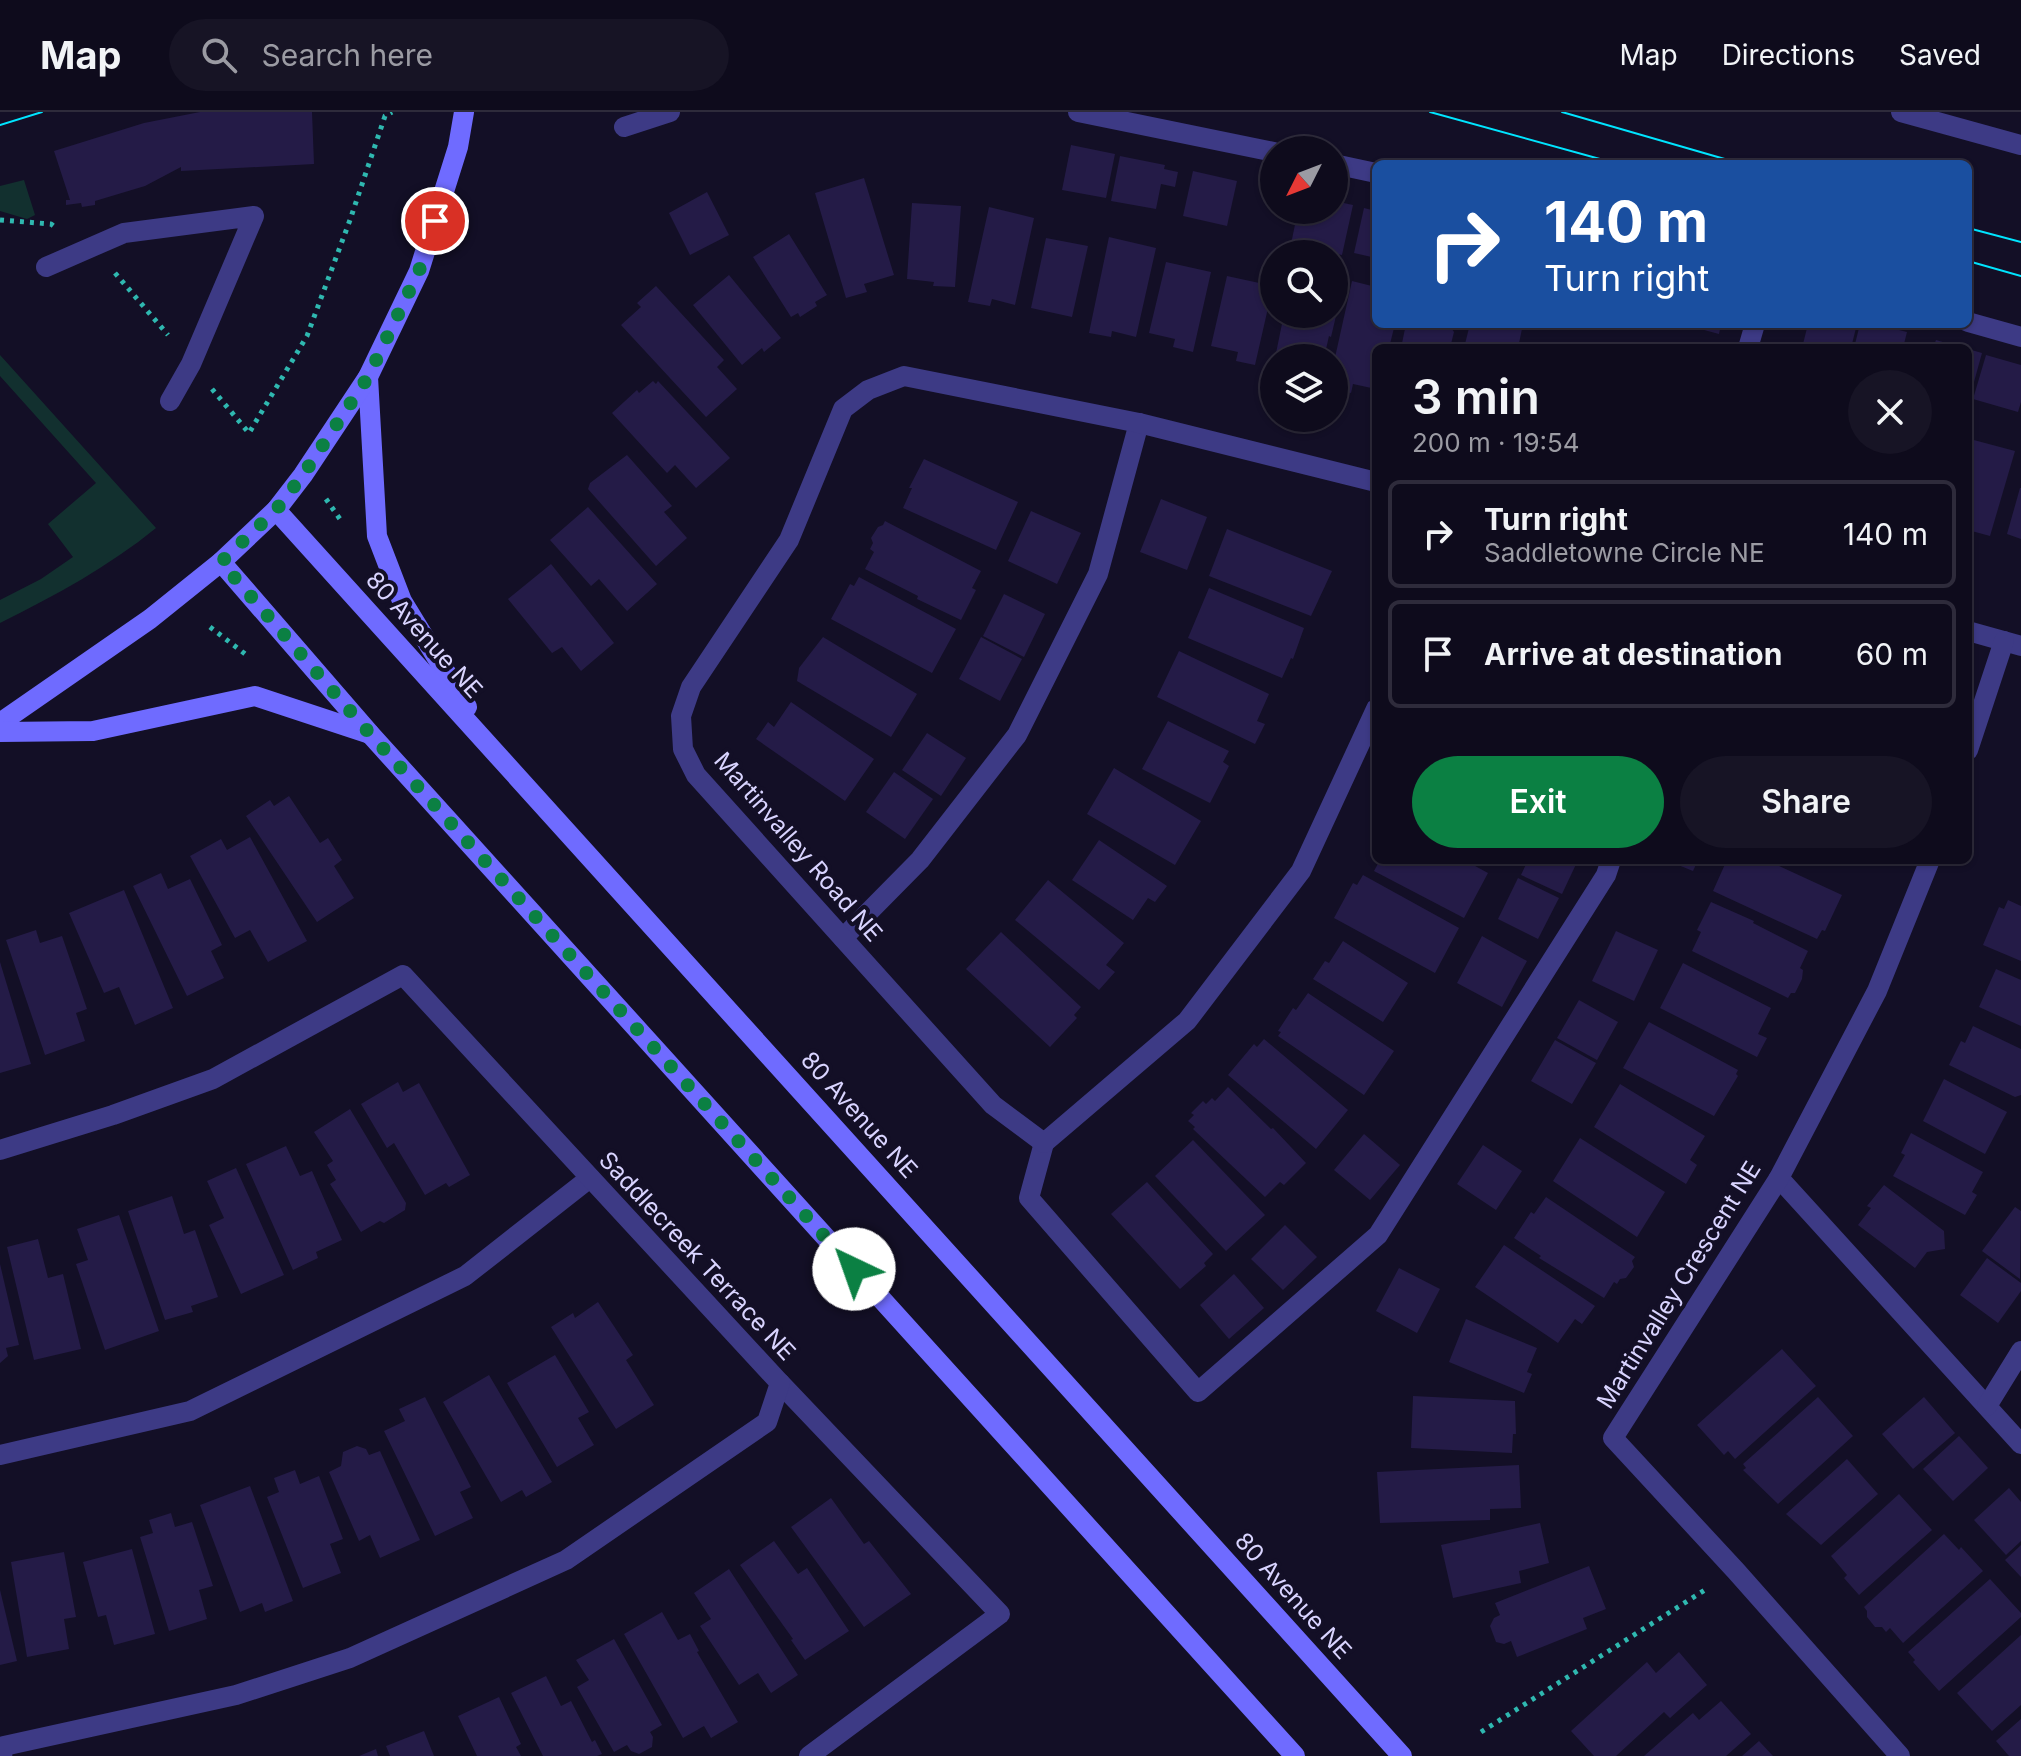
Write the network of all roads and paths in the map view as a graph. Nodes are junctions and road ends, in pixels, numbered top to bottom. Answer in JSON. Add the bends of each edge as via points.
{"nodes":[{"id":1,"x":392,"y":112,"type":"edge"},
{"id":2,"x":464,"y":112,"type":"edge"},
{"id":3,"x":670,"y":112,"type":"edge"},
{"id":4,"x":1078,"y":112,"type":"edge"},
{"id":5,"x":1901,"y":112,"type":"edge"},
{"id":6,"x":624,"y":127,"type":"dead end"},
{"id":7,"x":2021,"y":145,"type":"edge"},
{"id":8,"x":1260,"y":149,"type":"edge"},
{"id":9,"x":1348,"y":167,"type":"edge"},
{"id":10,"x":1372,"y":172,"type":"edge"},
{"id":11,"x":0,"y":220,"type":"edge"},
{"id":12,"x":84,"y":250,"type":"junction"},
{"id":13,"x":46,"y":267,"type":"dead end"},
{"id":14,"x":1972,"y":323,"type":"edge"},
{"id":15,"x":2021,"y":337,"type":"edge"},
{"id":16,"x":191,"y":364,"type":"junction"},
{"id":17,"x":368,"y":377,"type":"junction"},
{"id":18,"x":170,"y":401,"type":"dead end"},
{"id":19,"x":1139,"y":423,"type":"junction"},
{"id":20,"x":1372,"y":481,"type":"edge"},
{"id":21,"x":326,"y":499,"type":"dead end"},
{"id":22,"x":276,"y":510,"type":"junction"},
{"id":23,"x":349,"y":533,"type":"dead end"},
{"id":24,"x":221,"y":562,"type":"junction"},
{"id":25,"x":210,"y":627,"type":"dead end"},
{"id":26,"x":1972,"y":632,"type":"edge"},
{"id":27,"x":2012,"y":644,"type":"edge"},
{"id":28,"x":254,"y":648,"type":"dead end"},
{"id":29,"x":249,"y":657,"type":"junction"},
{"id":30,"x":251,"y":666,"type":"dead end"},
{"id":31,"x":1372,"y":718,"type":"edge"},
{"id":32,"x":0,"y":723,"type":"edge"},
{"id":33,"x":0,"y":732,"type":"edge"},
{"id":34,"x":371,"y":735,"type":"junction"},
{"id":35,"x":1972,"y":740,"type":"edge"},
{"id":36,"x":494,"y":751,"type":"junction"},
{"id":37,"x":1610,"y":864,"type":"edge"},
{"id":38,"x":1928,"y":864,"type":"edge"},
{"id":39,"x":843,"y":938,"type":"junction"},
{"id":40,"x":1044,"y":1143,"type":"junction"},
{"id":41,"x":0,"y":1150,"type":"edge"},
{"id":42,"x":590,"y":1178,"type":"junction"},
{"id":43,"x":1779,"y":1178,"type":"junction"},
{"id":44,"x":2021,"y":1351,"type":"edge"},
{"id":45,"x":780,"y":1383,"type":"junction"},
{"id":46,"x":1987,"y":1406,"type":"junction"},
{"id":47,"x":2021,"y":1444,"type":"edge"},
{"id":48,"x":0,"y":1455,"type":"edge"},
{"id":49,"x":1736,"y":1571,"type":"junction"},
{"id":50,"x":1481,"y":1732,"type":"dead end"},
{"id":51,"x":2,"y":1756,"type":"edge"},
{"id":52,"x":809,"y":1756,"type":"edge"},
{"id":53,"x":1295,"y":1756,"type":"edge"},
{"id":54,"x":1402,"y":1756,"type":"edge"},
{"id":55,"x":1900,"y":1756,"type":"edge"}],
"edges":[{"from":1,"to":16,"type":"path","via":[[385,116],[307,336],[249,433]]},
{"from":2,"to":17,"type":"main road","via":[[419,271]]},
{"from":3,"to":6,"type":"street"},
{"from":4,"to":8,"type":"street"},
{"from":5,"to":7,"type":"street"},
{"from":9,"to":10,"type":"street"},
{"from":11,"to":12,"type":"path","via":[[51,224]]},
{"from":12,"to":13,"type":"street"},
{"from":12,"to":16,"type":"path","via":[[117,275]]},
{"from":12,"to":16,"type":"street","via":[[124,233],[254,216]]},
{"from":14,"to":15,"type":"street"},
{"from":16,"to":18,"type":"street"},
{"from":17,"to":22,"type":"main road"},
{"from":17,"to":36,"type":"main road","via":[[377,536],[402,601]]},
{"from":19,"to":20,"type":"street","name":"Martinvalley Road NE"},
{"from":19,"to":39,"type":"street","via":[[1098,574],[1017,735],[920,860]]},
{"from":19,"to":39,"type":"street","name":"Martinvalley Road NE","via":[[904,376],[868,390],[843,409],[789,540],[691,687],[681,716],[683,749],[696,775]]},
{"from":21,"to":23,"type":"path"},
{"from":22,"to":24,"type":"main road"},
{"from":22,"to":36,"type":"main road","name":"80 Avenue NE"},
{"from":24,"to":32,"type":"main road","via":[[150,619]]},
{"from":24,"to":34,"type":"main road"},
{"from":25,"to":29,"type":"path"},
{"from":26,"to":27,"type":"street"},
{"from":27,"to":35,"type":"street"},
{"from":28,"to":29,"type":"path"},
{"from":29,"to":30,"type":"path"},
{"from":31,"to":40,"type":"street","via":[[1301,871],[1187,1021]]},
{"from":33,"to":34,"type":"main road","via":[[93,731],[255,696]]},
{"from":34,"to":53,"type":"main road"},
{"from":36,"to":54,"type":"main road","name":"80 Avenue NE"},
{"from":37,"to":40,"type":"street","via":[[1378,1235],[1198,1392],[1029,1198]]},
{"from":38,"to":43,"type":"street","name":"Martinvalley Crescent NE","via":[[1877,991]]},
{"from":39,"to":40,"type":"street","name":"Martinvalley Road NE","via":[[993,1105]]},
{"from":41,"to":42,"type":"street","name":"Saddlecreek Terrace NE","via":[[213,1079],[403,975]]},
{"from":42,"to":45,"type":"street","name":"Saddlecreek Terrace NE"},
{"from":42,"to":48,"type":"street","via":[[465,1276],[190,1411]]},
{"from":43,"to":46,"type":"street"},
{"from":43,"to":49,"type":"street","name":"Martinvalley Crescent NE","via":[[1613,1438]]},
{"from":44,"to":46,"type":"street"},
{"from":45,"to":51,"type":"street","name":"Saddlecreek Terrace NE","via":[[767,1422],[566,1560],[350,1658],[236,1695],[4,1746]]},
{"from":45,"to":52,"type":"street","via":[[1000,1614]]},
{"from":46,"to":47,"type":"street"},
{"from":49,"to":50,"type":"path"},
{"from":49,"to":55,"type":"street","name":"Martinvalley Crescent NE"}]}
